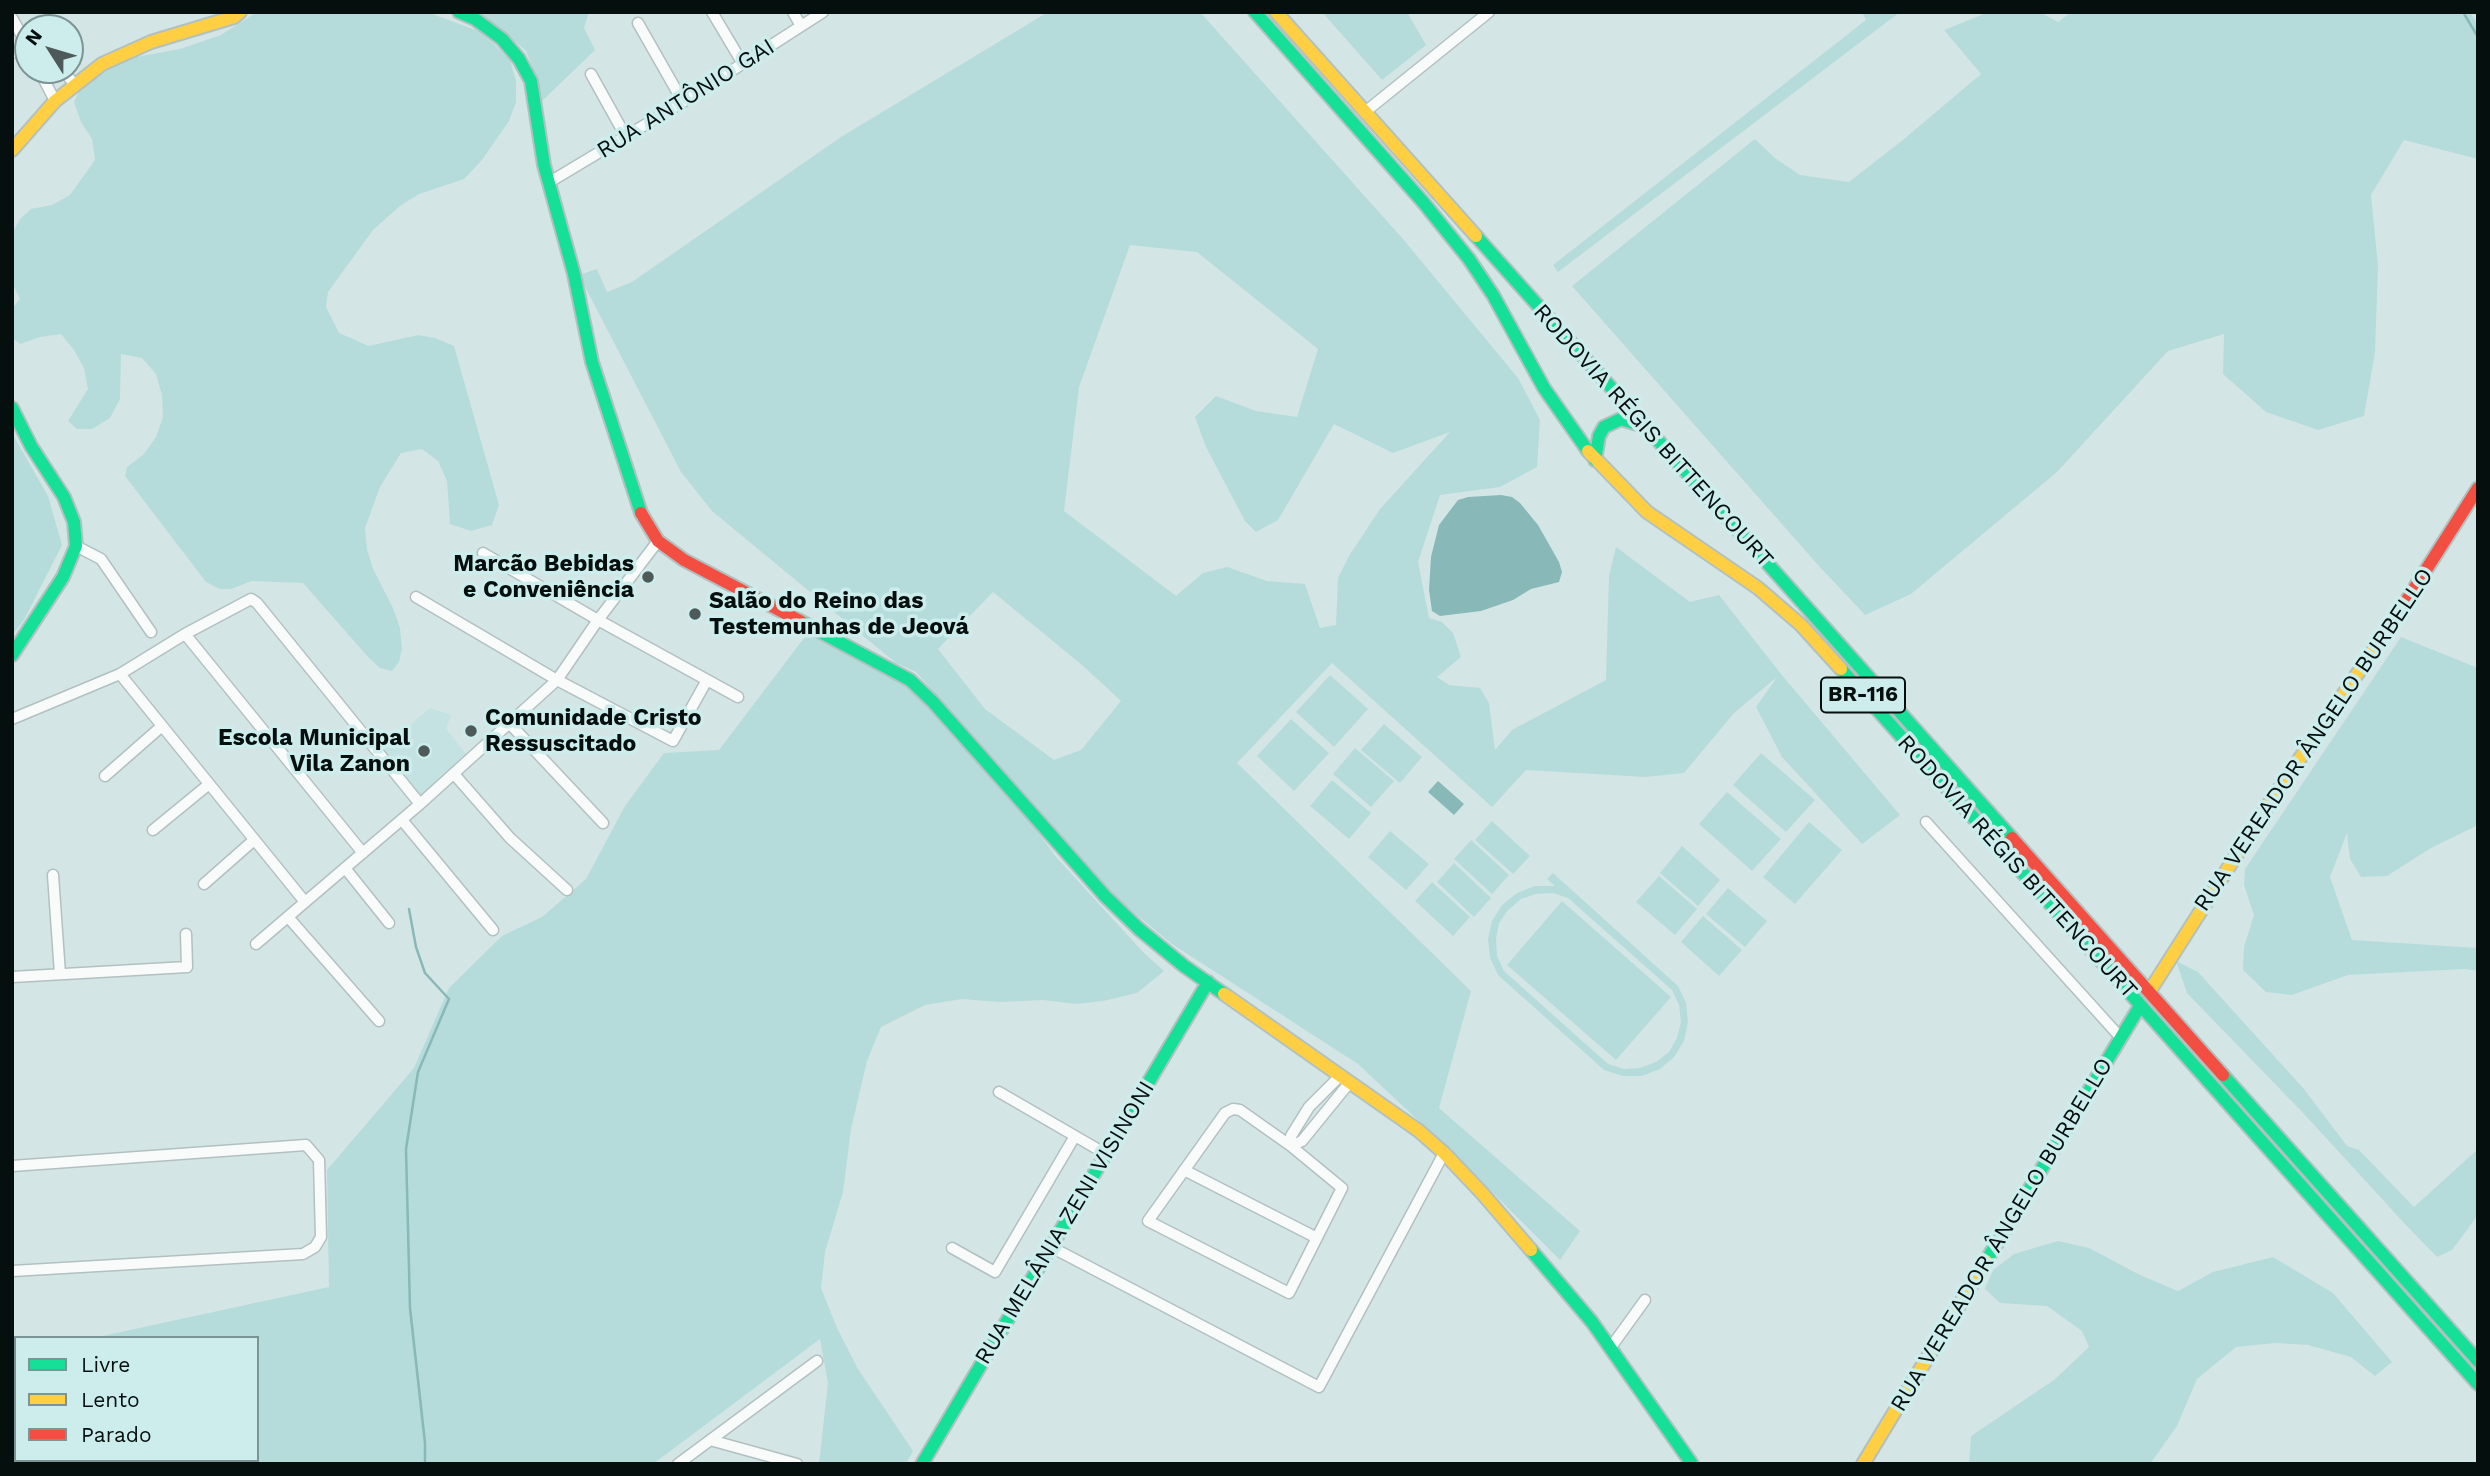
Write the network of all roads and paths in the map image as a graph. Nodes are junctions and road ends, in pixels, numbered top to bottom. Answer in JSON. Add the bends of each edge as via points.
{"nodes":[{"id":1,"x":240,"y":12,"type":"edge"},
{"id":2,"x":459,"y":12,"type":"edge"},
{"id":3,"x":712,"y":12,"type":"edge"},
{"id":4,"x":793,"y":12,"type":"edge"},
{"id":5,"x":823,"y":12,"type":"edge"},
{"id":6,"x":1255,"y":12,"type":"edge"},
{"id":7,"x":1276,"y":12,"type":"edge"},
{"id":8,"x":1489,"y":12,"type":"edge"},
{"id":9,"x":638,"y":23,"type":"dead end"},
{"id":10,"x":802,"y":26,"type":"junction"},
{"id":11,"x":743,"y":64,"type":"junction"},
{"id":12,"x":591,"y":74,"type":"dead end"},
{"id":13,"x":84,"y":77,"type":"edge"},
{"id":14,"x":46,"y":84,"type":"edge"},
{"id":15,"x":74,"y":84,"type":"edge"},
{"id":16,"x":55,"y":101,"type":"junction"},
{"id":17,"x":683,"y":102,"type":"junction"},
{"id":18,"x":1365,"y":112,"type":"junction"},
{"id":19,"x":626,"y":137,"type":"junction"},
{"id":20,"x":12,"y":150,"type":"edge"},
{"id":21,"x":548,"y":183,"type":"junction"},
{"id":22,"x":12,"y":408,"type":"edge"},
{"id":23,"x":1644,"y":426,"type":"junction"},
{"id":24,"x":1595,"y":460,"type":"junction"},
{"id":25,"x":2478,"y":488,"type":"edge"},
{"id":26,"x":658,"y":541,"type":"junction"},
{"id":27,"x":76,"y":546,"type":"junction"},
{"id":28,"x":483,"y":553,"type":"dead end"},
{"id":29,"x":416,"y":597,"type":"dead end"},
{"id":30,"x":598,"y":620,"type":"junction"},
{"id":31,"x":151,"y":632,"type":"dead end"},
{"id":32,"x":186,"y":634,"type":"junction"},
{"id":33,"x":12,"y":655,"type":"edge"},
{"id":34,"x":120,"y":674,"type":"junction"},
{"id":35,"x":557,"y":680,"type":"junction"},
{"id":36,"x":707,"y":680,"type":"junction"},
{"id":37,"x":738,"y":697,"type":"dead end"},
{"id":38,"x":12,"y":719,"type":"edge"},
{"id":39,"x":510,"y":724,"type":"junction"},
{"id":40,"x":162,"y":726,"type":"junction"},
{"id":41,"x":454,"y":774,"type":"junction"},
{"id":42,"x":105,"y":776,"type":"dead end"},
{"id":43,"x":208,"y":785,"type":"junction"},
{"id":44,"x":420,"y":804,"type":"junction"},
{"id":45,"x":402,"y":820,"type":"junction"},
{"id":46,"x":1926,"y":822,"type":"dead end"},
{"id":47,"x":603,"y":823,"type":"dead end"},
{"id":48,"x":153,"y":830,"type":"dead end"},
{"id":49,"x":254,"y":841,"type":"junction"},
{"id":50,"x":363,"y":853,"type":"junction"},
{"id":51,"x":345,"y":868,"type":"junction"},
{"id":52,"x":53,"y":875,"type":"dead end"},
{"id":53,"x":204,"y":884,"type":"dead end"},
{"id":54,"x":567,"y":890,"type":"dead end"},
{"id":55,"x":304,"y":902,"type":"junction"},
{"id":56,"x":288,"y":917,"type":"junction"},
{"id":57,"x":389,"y":923,"type":"dead end"},
{"id":58,"x":493,"y":930,"type":"dead end"},
{"id":59,"x":186,"y":934,"type":"dead end"},
{"id":60,"x":256,"y":944,"type":"dead end"},
{"id":61,"x":60,"y":974,"type":"junction"},
{"id":62,"x":12,"y":977,"type":"edge"},
{"id":63,"x":1208,"y":982,"type":"junction"},
{"id":64,"x":2149,"y":992,"type":"junction"},
{"id":65,"x":2140,"y":1006,"type":"junction"},
{"id":66,"x":379,"y":1021,"type":"dead end"},
{"id":67,"x":2121,"y":1038,"type":"junction"},
{"id":68,"x":1346,"y":1079,"type":"junction"},
{"id":69,"x":999,"y":1092,"type":"dead end"},
{"id":70,"x":1075,"y":1136,"type":"junction"},
{"id":71,"x":1291,"y":1146,"type":"junction"},
{"id":72,"x":1444,"y":1153,"type":"junction"},
{"id":73,"x":1106,"y":1154,"type":"junction"},
{"id":74,"x":12,"y":1166,"type":"edge"},
{"id":75,"x":1184,"y":1170,"type":"junction"},
{"id":76,"x":1317,"y":1238,"type":"junction"},
{"id":77,"x":1051,"y":1247,"type":"junction"},
{"id":78,"x":952,"y":1248,"type":"dead end"},
{"id":79,"x":12,"y":1271,"type":"edge"},
{"id":80,"x":1645,"y":1300,"type":"dead end"},
{"id":81,"x":1611,"y":1348,"type":"junction"},
{"id":82,"x":817,"y":1361,"type":"dead end"},
{"id":83,"x":2478,"y":1361,"type":"edge"},
{"id":84,"x":2478,"y":1384,"type":"edge"},
{"id":85,"x":710,"y":1440,"type":"junction"},
{"id":86,"x":678,"y":1464,"type":"edge"},
{"id":87,"x":797,"y":1464,"type":"edge"},
{"id":88,"x":922,"y":1464,"type":"edge"},
{"id":89,"x":1692,"y":1464,"type":"edge"},
{"id":90,"x":1863,"y":1464,"type":"edge"}],
"edges":[{"from":1,"to":13,"type":"main road","via":[[124,54]]},
{"from":2,"to":21,"type":"main road","via":[[502,39],[526,69]]},
{"from":3,"to":11,"type":"street"},
{"from":4,"to":10,"type":"street"},
{"from":5,"to":10,"type":"street","name":"RUA ANTÔNIO GAI"},
{"from":6,"to":24,"type":"main road","name":"RODOVIA RÉGIS BITTENCOURT","number":"BR-116","via":[[1469,259],[1544,388]]},
{"from":7,"to":18,"type":"main road","name":"RODOVIA RÉGIS BITTENCOURT","number":"BR-116"},
{"from":8,"to":18,"type":"street"},
{"from":9,"to":17,"type":"street"},
{"from":10,"to":11,"type":"street","name":"RUA ANTÔNIO GAI"},
{"from":11,"to":17,"type":"street","name":"RUA ANTÔNIO GAI"},
{"from":12,"to":19,"type":"street"},
{"from":14,"to":16,"type":"street"},
{"from":15,"to":16,"type":"main road"},
{"from":16,"to":20,"type":"main road"},
{"from":17,"to":19,"type":"street","name":"RUA ANTÔNIO GAI"},
{"from":18,"to":23,"type":"main road","name":"RODOVIA RÉGIS BITTENCOURT","number":"BR-116"},
{"from":19,"to":21,"type":"street","name":"RUA ANTÔNIO GAI"},
{"from":21,"to":26,"type":"main road","via":[[596,378],[640,513]]},
{"from":22,"to":27,"type":"main road","via":[[64,497],[74,522]]},
{"from":23,"to":24,"type":"main road","via":[[1621,419],[1604,427]]},
{"from":23,"to":64,"type":"main road","name":"RODOVIA RÉGIS BITTENCOURT","number":"BR-116"},
{"from":24,"to":65,"type":"main road","name":"RODOVIA RÉGIS BITTENCOURT","number":"BR-116","via":[[1657,519],[1758,587],[1801,625]]},
{"from":25,"to":64,"type":"main road","name":"RUA VEREADOR ÂNGELO BURBELLO"},
{"from":26,"to":30,"type":"street"},
{"from":26,"to":63,"type":"main road","via":[[684,560],[910,680],[1119,911]]},
{"from":27,"to":31,"type":"street","via":[[101,559]]},
{"from":27,"to":33,"type":"main road","via":[[63,577]]},
{"from":28,"to":30,"type":"street"},
{"from":29,"to":35,"type":"street"},
{"from":30,"to":35,"type":"street"},
{"from":30,"to":36,"type":"street"},
{"from":32,"to":34,"type":"street"},
{"from":32,"to":44,"type":"street","via":[[251,598]]},
{"from":32,"to":50,"type":"street"},
{"from":34,"to":38,"type":"street"},
{"from":34,"to":40,"type":"street"},
{"from":35,"to":36,"type":"street","via":[[673,741]]},
{"from":35,"to":39,"type":"street"},
{"from":36,"to":37,"type":"street"},
{"from":39,"to":41,"type":"street"},
{"from":39,"to":47,"type":"street"},
{"from":40,"to":42,"type":"street"},
{"from":40,"to":43,"type":"street"},
{"from":41,"to":44,"type":"street"},
{"from":41,"to":54,"type":"street","via":[[510,838]]},
{"from":43,"to":48,"type":"street"},
{"from":43,"to":49,"type":"street"},
{"from":44,"to":45,"type":"street"},
{"from":45,"to":50,"type":"street"},
{"from":45,"to":58,"type":"street"},
{"from":46,"to":67,"type":"street"},
{"from":49,"to":53,"type":"street"},
{"from":49,"to":55,"type":"street"},
{"from":50,"to":51,"type":"street"},
{"from":51,"to":55,"type":"street"},
{"from":51,"to":57,"type":"street"},
{"from":52,"to":61,"type":"street"},
{"from":55,"to":56,"type":"street"},
{"from":56,"to":60,"type":"street"},
{"from":56,"to":66,"type":"street"},
{"from":59,"to":61,"type":"street","via":[[187,967]]},
{"from":61,"to":62,"type":"street"},
{"from":63,"to":68,"type":"main road"},
{"from":63,"to":73,"type":"main road","name":"RUA MELÂNIA ZENI VISINONI"},
{"from":64,"to":83,"type":"main road","name":"RODOVIA RÉGIS BITTENCOURT","number":"BR-116"},
{"from":65,"to":67,"type":"main road","name":"RUA VEREADOR ÂNGELO BURBELLO"},
{"from":65,"to":84,"type":"main road","name":"RODOVIA RÉGIS BITTENCOURT","number":"BR-116"},
{"from":67,"to":90,"type":"main road","name":"RUA VEREADOR ÂNGELO BURBELLO"},
{"from":68,"to":71,"type":"street","via":[[1302,1141]]},
{"from":68,"to":71,"type":"street","via":[[1310,1107],[1291,1136]]},
{"from":68,"to":72,"type":"main road"},
{"from":69,"to":70,"type":"street"},
{"from":70,"to":73,"type":"street"},
{"from":70,"to":78,"type":"street","via":[[995,1272]]},
{"from":71,"to":75,"type":"street","via":[[1233,1109],[1225,1113]]},
{"from":71,"to":76,"type":"street","via":[[1342,1188]]},
{"from":72,"to":77,"type":"street","via":[[1319,1387]]},
{"from":72,"to":81,"type":"main road","via":[[1533,1251]]},
{"from":73,"to":77,"type":"main road","name":"RUA MELÂNIA ZENI VISINONI"},
{"from":74,"to":79,"type":"street","via":[[306,1145],[319,1160],[321,1237],[303,1254]]},
{"from":75,"to":76,"type":"street"},
{"from":75,"to":76,"type":"street","via":[[1149,1221],[1265,1281],[1289,1293]]},
{"from":77,"to":88,"type":"main road","name":"RUA MELÂNIA ZENI VISINONI"},
{"from":80,"to":81,"type":"street"},
{"from":81,"to":89,"type":"main road"},
{"from":82,"to":85,"type":"street"},
{"from":85,"to":86,"type":"street"},
{"from":85,"to":87,"type":"street"}]}
